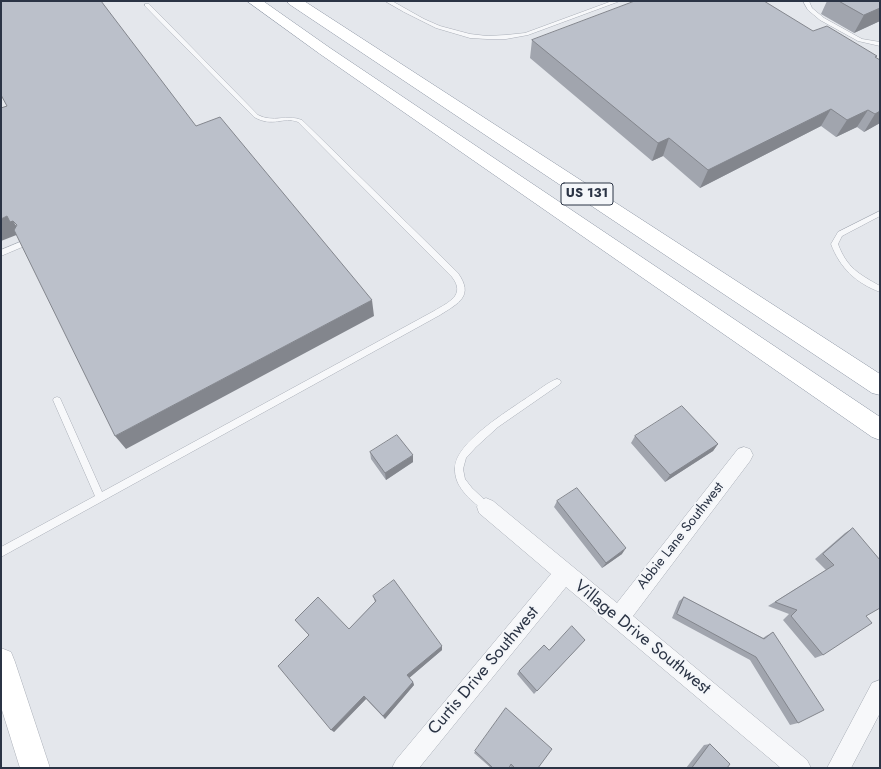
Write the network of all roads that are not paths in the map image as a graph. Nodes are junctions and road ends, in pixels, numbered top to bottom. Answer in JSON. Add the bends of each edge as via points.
{"nodes":[{"id":1,"x":254,"y":1,"type":"edge"},
{"id":2,"x":294,"y":1,"type":"edge"},
{"id":3,"x":388,"y":1,"type":"edge"},
{"id":4,"x":617,"y":1,"type":"edge"},
{"id":5,"x":806,"y":1,"type":"edge"},
{"id":6,"x":147,"y":5,"type":"dead end"},
{"id":7,"x":880,"y":44,"type":"edge"},
{"id":8,"x":880,"y":213,"type":"edge"},
{"id":9,"x":25,"y":243,"type":"edge"},
{"id":10,"x":1,"y":253,"type":"edge"},
{"id":11,"x":880,"y":289,"type":"edge"},
{"id":12,"x":557,"y":382,"type":"dead end"},
{"id":13,"x":880,"y":386,"type":"edge"},
{"id":14,"x":57,"y":400,"type":"dead end"},
{"id":15,"x":880,"y":430,"type":"edge"},
{"id":16,"x":744,"y":455,"type":"dead end"},
{"id":17,"x":100,"y":497,"type":"junction"},
{"id":18,"x":486,"y":507,"type":"joint"},
{"id":19,"x":1,"y":552,"type":"edge"},
{"id":20,"x":564,"y":574,"type":"junction"},
{"id":21,"x":618,"y":617,"type":"junction"},
{"id":22,"x":1,"y":662,"type":"edge"},
{"id":23,"x":880,"y":691,"type":"edge"},
{"id":24,"x":34,"y":768,"type":"edge"},
{"id":25,"x":404,"y":768,"type":"edge"},
{"id":26,"x":799,"y":768,"type":"edge"},
{"id":27,"x":839,"y":768,"type":"edge"}],
"edges":[{"from":1,"to":15,"type":"main road","number":"US 131"},
{"from":2,"to":13,"type":"main road","number":"US 131"},
{"from":3,"to":4,"type":"lane","via":[[446,31],[486,38],[526,34]]},
{"from":5,"to":7,"type":"lane","via":[[810,9],[822,19],[860,40]]},
{"from":6,"to":17,"type":"lane","via":[[256,116],[266,122],[293,119],[300,122],[455,275],[463,289],[457,299],[438,313]]},
{"from":8,"to":11,"type":"lane","via":[[840,234],[834,244],[846,269]]},
{"from":9,"to":10,"type":"lane"},
{"from":12,"to":18,"type":"lane","via":[[488,431],[464,454],[460,462],[461,480]]},
{"from":14,"to":17,"type":"lane"},
{"from":16,"to":21,"type":"street","name":"Abbie Lane Southwest"},
{"from":17,"to":19,"type":"lane"},
{"from":18,"to":20,"type":"street","name":"Village Drive Southwest"},
{"from":20,"to":21,"type":"street","name":"Village Drive Southwest"},
{"from":20,"to":25,"type":"street","name":"Curtis Drive Southwest"},
{"from":21,"to":26,"type":"street","name":"Village Drive Southwest"},
{"from":22,"to":24,"type":"main road"},
{"from":23,"to":27,"type":"street"}]}
